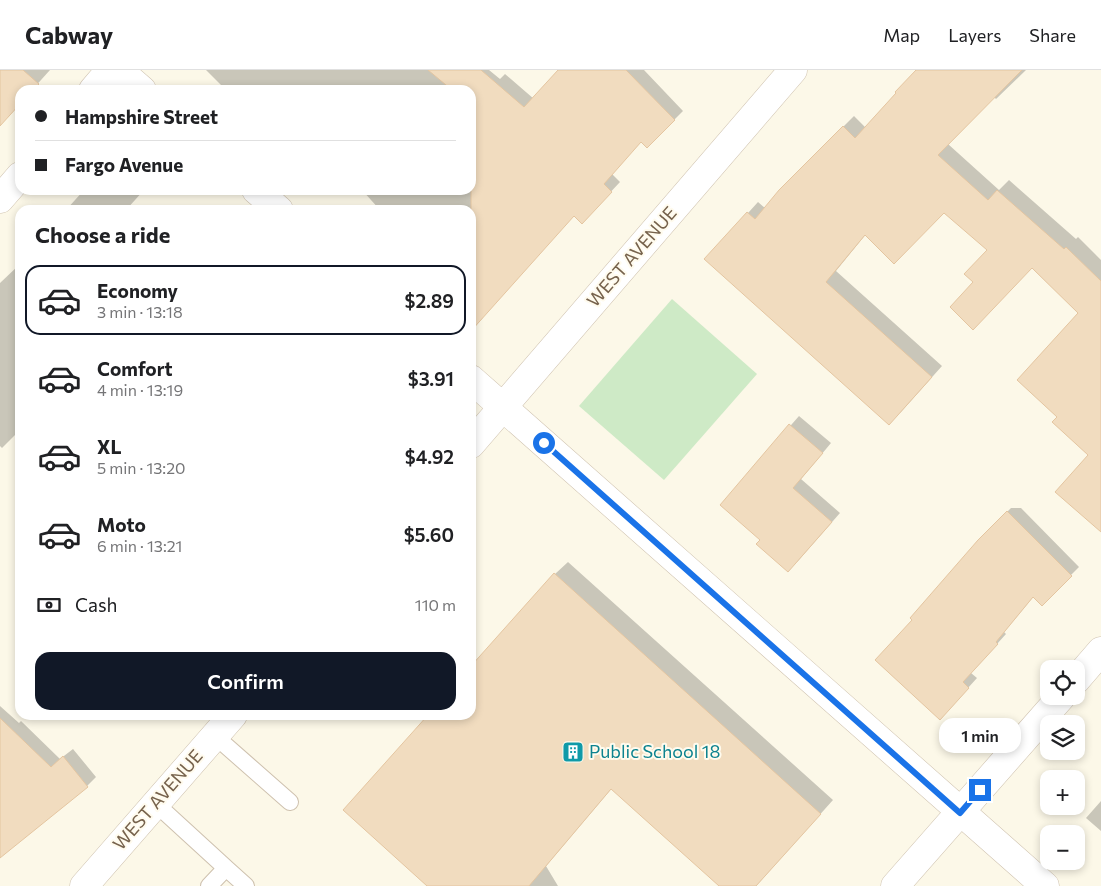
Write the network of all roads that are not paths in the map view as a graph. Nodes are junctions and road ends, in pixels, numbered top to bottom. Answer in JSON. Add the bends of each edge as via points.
{"nodes":[{"id":1,"x":110,"y":70,"type":"edge"},
{"id":2,"x":119,"y":70,"type":"edge"},
{"id":3,"x":793,"y":70,"type":"edge"},
{"id":4,"x":97,"y":85,"type":"edge"},
{"id":5,"x":136,"y":85,"type":"edge"},
{"id":6,"x":15,"y":182,"type":"edge"},
{"id":7,"x":262,"y":195,"type":"edge"},
{"id":8,"x":0,"y":199,"type":"edge"},
{"id":9,"x":273,"y":205,"type":"edge"},
{"id":10,"x":476,"y":383,"type":"edge"},
{"id":11,"x":504,"y":407,"type":"junction"},
{"id":12,"x":476,"y":438,"type":"edge"},
{"id":13,"x":1101,"y":651,"type":"edge"},
{"id":14,"x":1085,"y":670,"type":"edge"},
{"id":15,"x":1054,"y":705,"type":"edge"},
{"id":16,"x":229,"y":720,"type":"edge"},
{"id":17,"x":215,"y":736,"type":"junction"},
{"id":18,"x":290,"y":802,"type":"dead end"},
{"id":19,"x":155,"y":804,"type":"junction"},
{"id":20,"x":960,"y":813,"type":"junction"},
{"id":21,"x":226,"y":868,"type":"junction"},
{"id":22,"x":84,"y":886,"type":"edge"},
{"id":23,"x":210,"y":886,"type":"edge"},
{"id":24,"x":246,"y":886,"type":"edge"},
{"id":25,"x":895,"y":886,"type":"edge"},
{"id":26,"x":1045,"y":886,"type":"edge"}],
"edges":[{"from":1,"to":4,"type":"street"},
{"from":2,"to":5,"type":"street"},
{"from":3,"to":11,"type":"street","name":"WEST AVENUE"},
{"from":6,"to":8,"type":"street"},
{"from":7,"to":9,"type":"street"},
{"from":10,"to":11,"type":"street"},
{"from":11,"to":12,"type":"street","name":"WEST AVENUE"},
{"from":11,"to":20,"type":"street"},
{"from":13,"to":14,"type":"street"},
{"from":15,"to":20,"type":"street"},
{"from":16,"to":17,"type":"street","name":"WEST AVENUE"},
{"from":17,"to":18,"type":"lane"},
{"from":17,"to":19,"type":"street","name":"WEST AVENUE"},
{"from":19,"to":21,"type":"lane"},
{"from":19,"to":22,"type":"street","name":"WEST AVENUE"},
{"from":20,"to":25,"type":"street"},
{"from":20,"to":26,"type":"street"},
{"from":21,"to":23,"type":"lane"},
{"from":21,"to":24,"type":"lane"}]}
